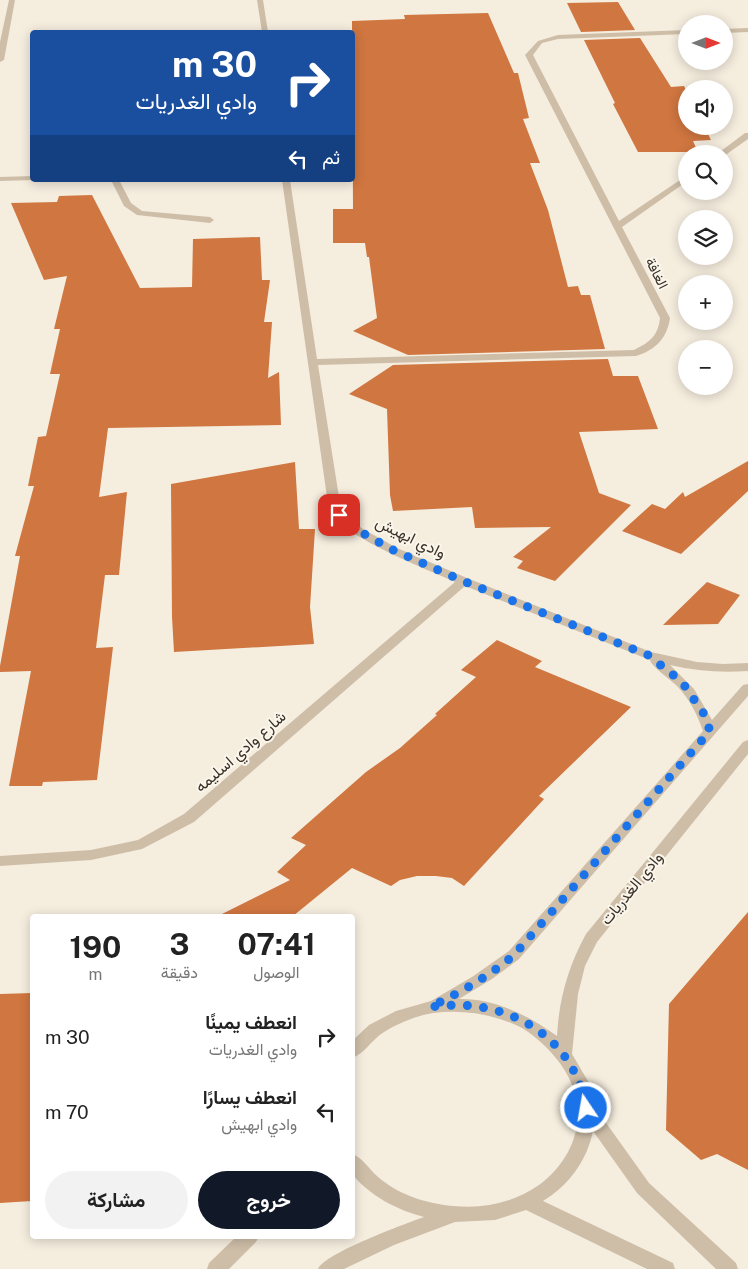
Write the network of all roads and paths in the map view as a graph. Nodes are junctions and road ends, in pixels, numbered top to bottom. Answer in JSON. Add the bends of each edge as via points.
{"nodes":[{"id":1,"x":12,"y":0,"type":"edge"},
{"id":2,"x":260,"y":0,"type":"edge"},
{"id":3,"x":265,"y":30,"type":"edge"},
{"id":4,"x":748,"y":30,"type":"edge"},
{"id":5,"x":733,"y":31,"type":"edge"},
{"id":6,"x":678,"y":32,"type":"edge"},
{"id":7,"x":0,"y":59,"type":"edge"},
{"id":8,"x":748,"y":135,"type":"edge"},
{"id":9,"x":733,"y":146,"type":"edge"},
{"id":10,"x":30,"y":178,"type":"edge"},
{"id":11,"x":0,"y":179,"type":"edge"},
{"id":12,"x":116,"y":182,"type":"edge"},
{"id":13,"x":286,"y":182,"type":"edge"},
{"id":14,"x":678,"y":184,"type":"edge"},
{"id":15,"x":210,"y":220,"type":"dead end"},
{"id":16,"x":618,"y":226,"type":"junction"},
{"id":17,"x":314,"y":362,"type":"junction"},
{"id":18,"x":463,"y":581,"type":"junction"},
{"id":19,"x":648,"y":655,"type":"junction"},
{"id":20,"x":748,"y":667,"type":"edge"},
{"id":21,"x":748,"y":688,"type":"edge"},
{"id":22,"x":710,"y":731,"type":"junction"},
{"id":23,"x":748,"y":745,"type":"edge"},
{"id":24,"x":0,"y":862,"type":"edge"},
{"id":25,"x":430,"y":1007,"type":"junction"},
{"id":26,"x":355,"y":1048,"type":"edge"},
{"id":27,"x":564,"y":1053,"type":"junction"},
{"id":28,"x":586,"y":1108,"type":"junction"},
{"id":29,"x":355,"y":1166,"type":"edge"},
{"id":30,"x":527,"y":1202,"type":"junction"},
{"id":31,"x":452,"y":1215,"type":"junction"},
{"id":32,"x":247,"y":1239,"type":"edge"},
{"id":33,"x":216,"y":1269,"type":"edge"},
{"id":34,"x":327,"y":1269,"type":"edge"},
{"id":35,"x":666,"y":1269,"type":"edge"},
{"id":36,"x":729,"y":1269,"type":"edge"}],
"edges":[{"from":1,"to":7,"type":"street"},
{"from":2,"to":3,"type":"street"},
{"from":4,"to":5,"type":"street"},
{"from":6,"to":16,"type":"street","name":"الغافة","via":[[558,37],[540,42],[529,55]]},
{"from":8,"to":9,"type":"street"},
{"from":10,"to":11,"type":"street"},
{"from":12,"to":15,"type":"street","via":[[127,204],[140,213]]},
{"from":13,"to":17,"type":"street","name":"وادي ابهيش"},
{"from":14,"to":16,"type":"street"},
{"from":16,"to":17,"type":"street","name":"الغافة","via":[[666,318],[664,332],[657,343],[636,353]]},
{"from":17,"to":18,"type":"street","name":"وادي ابهيش","via":[[333,497],[339,515],[359,531],[393,550]]},
{"from":18,"to":19,"type":"street","name":"وادي ابهيش"},
{"from":18,"to":24,"type":"street","name":"شارع وادي اسليمه","via":[[189,818],[142,844],[91,856]]},
{"from":19,"to":20,"type":"street","name":"وادي ابهيش","via":[[696,666]]},
{"from":19,"to":22,"type":"street","name":"وادي ابهيش","via":[[682,682],[704,714]]},
{"from":21,"to":22,"type":"street"},
{"from":22,"to":25,"type":"street","via":[[514,955],[464,991]]},
{"from":23,"to":27,"type":"street","name":"وادي الغدريات","via":[[591,938],[573,977],[565,1013]]},
{"from":25,"to":26,"type":"street","via":[[405,1013],[382,1025]]},
{"from":25,"to":27,"type":"street","via":[[480,1007],[504,1013],[527,1023]]},
{"from":27,"to":28,"type":"street","via":[[583,1089]]},
{"from":28,"to":30,"type":"street","via":[[581,1144],[566,1171],[549,1188]]},
{"from":28,"to":36,"type":"street","via":[[643,1188]]},
{"from":29,"to":31,"type":"street","via":[[378,1187],[400,1201],[425,1211]]},
{"from":30,"to":31,"type":"street","via":[[487,1214]]},
{"from":30,"to":35,"type":"street"},
{"from":31,"to":34,"type":"street","via":[[403,1232]]},
{"from":32,"to":33,"type":"street"}]}
